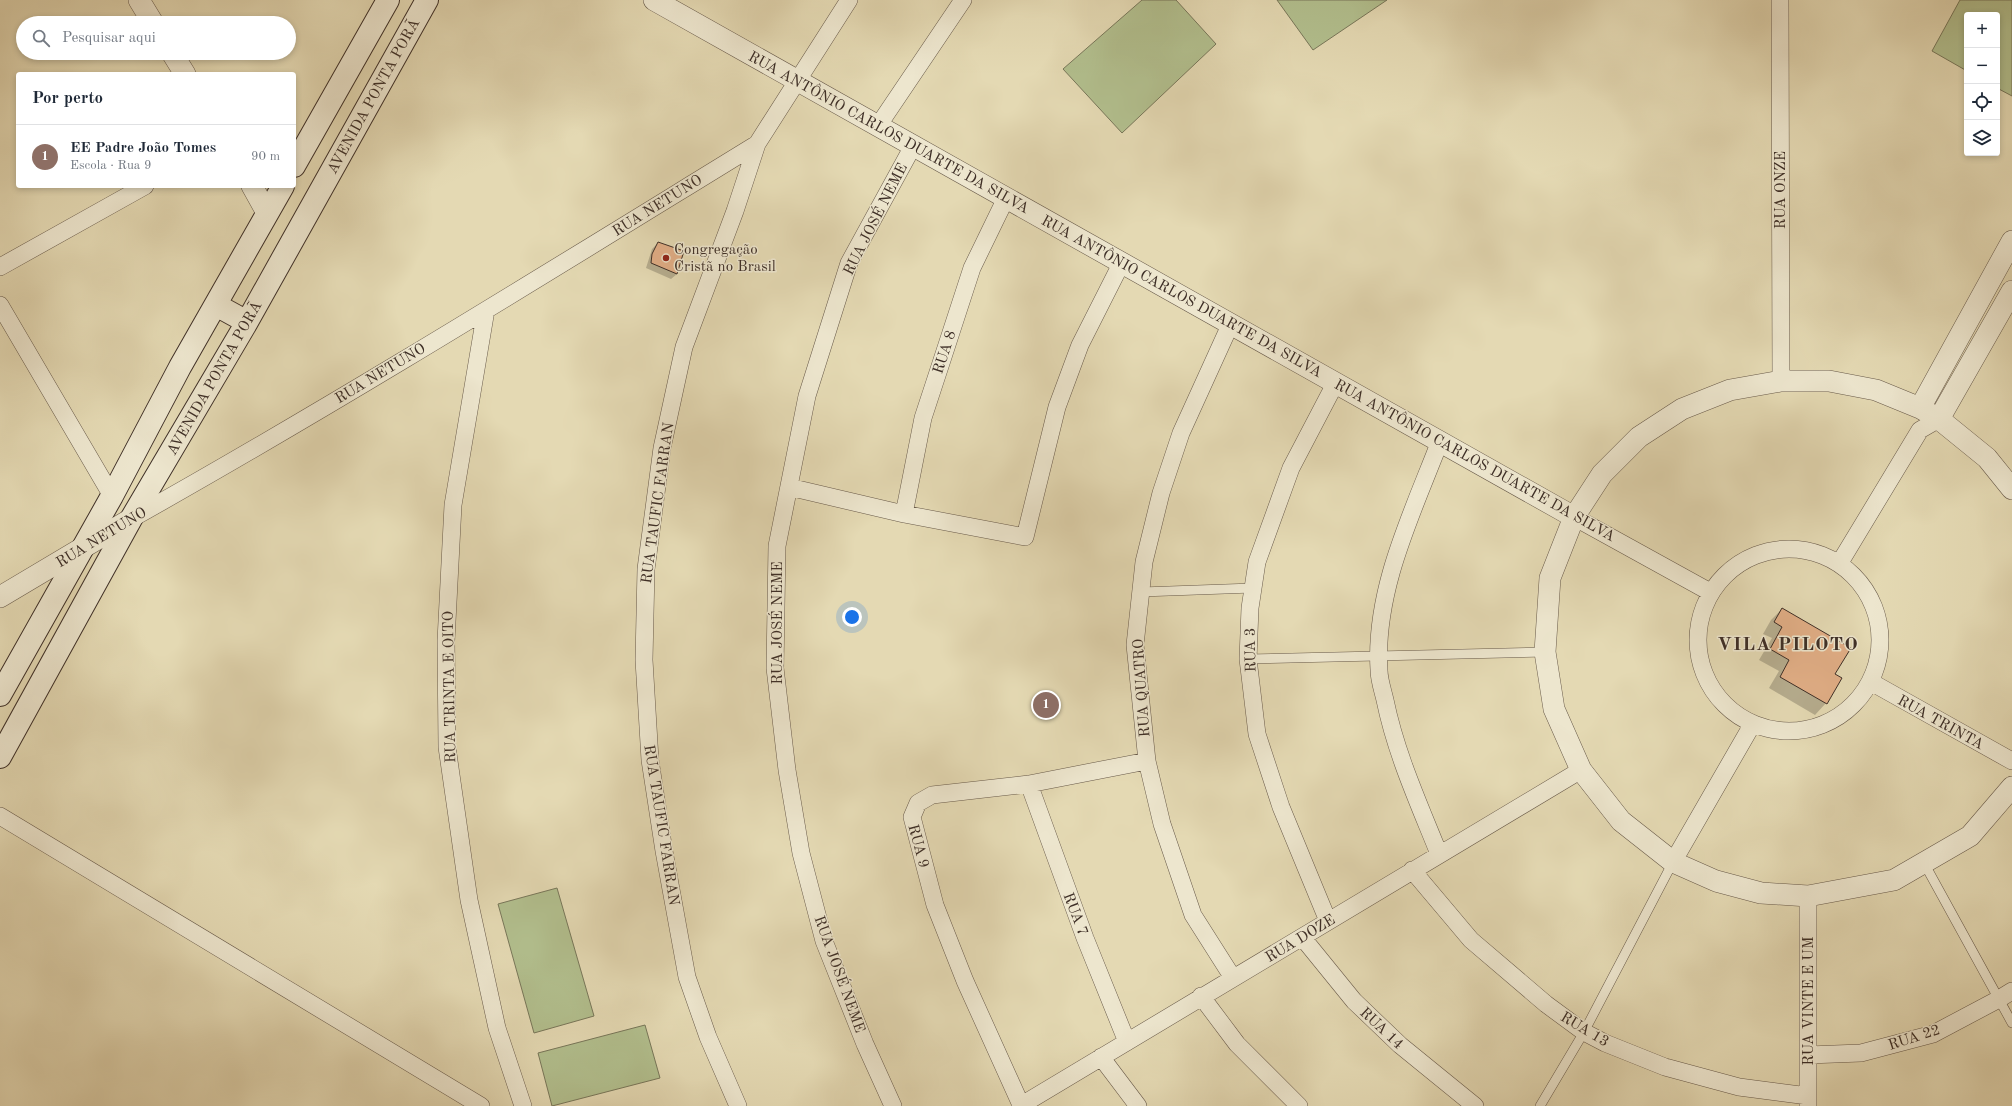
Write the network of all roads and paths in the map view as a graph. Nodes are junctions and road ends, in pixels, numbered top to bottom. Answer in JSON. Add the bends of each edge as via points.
{"nodes":[{"id":1,"x":139,"y":0,"type":"edge"},
{"id":2,"x":388,"y":0,"type":"edge"},
{"id":3,"x":427,"y":0,"type":"edge"},
{"id":4,"x":654,"y":0,"type":"edge"},
{"id":5,"x":849,"y":0,"type":"edge"},
{"id":6,"x":963,"y":0,"type":"edge"},
{"id":7,"x":1780,"y":0,"type":"edge"},
{"id":8,"x":149,"y":16,"type":"edge"},
{"id":9,"x":176,"y":60,"type":"edge"},
{"id":10,"x":184,"y":72,"type":"edge"},
{"id":11,"x":799,"y":81,"type":"junction"},
{"id":12,"x":878,"y":126,"type":"junction"},
{"id":13,"x":757,"y":144,"type":"junction"},
{"id":14,"x":913,"y":146,"type":"junction"},
{"id":15,"x":296,"y":162,"type":"edge"},
{"id":16,"x":141,"y":188,"type":"edge"},
{"id":17,"x":253,"y":188,"type":"edge"},
{"id":18,"x":282,"y":188,"type":"edge"},
{"id":19,"x":1006,"y":198,"type":"junction"},
{"id":20,"x":267,"y":213,"type":"junction"},
{"id":21,"x":2012,"y":241,"type":"edge"},
{"id":22,"x":1122,"y":262,"type":"junction"},
{"id":23,"x":0,"y":267,"type":"edge"},
{"id":24,"x":2012,"y":291,"type":"edge"},
{"id":25,"x":0,"y":305,"type":"edge"},
{"id":26,"x":216,"y":305,"type":"junction"},
{"id":27,"x":486,"y":310,"type":"junction"},
{"id":28,"x":248,"y":322,"type":"junction"},
{"id":29,"x":1231,"y":323,"type":"junction"},
{"id":30,"x":1780,"y":381,"type":"junction"},
{"id":31,"x":1336,"y":382,"type":"junction"},
{"id":32,"x":1920,"y":408,"type":"junction"},
{"id":33,"x":1939,"y":419,"type":"junction"},
{"id":34,"x":1920,"y":430,"type":"junction"},
{"id":35,"x":1440,"y":441,"type":"junction"},
{"id":36,"x":789,"y":487,"type":"junction"},
{"id":37,"x":2012,"y":489,"type":"edge"},
{"id":38,"x":112,"y":496,"type":"junction"},
{"id":39,"x":904,"y":514,"type":"junction"},
{"id":40,"x":1574,"y":516,"type":"junction"},
{"id":41,"x":131,"y":519,"type":"junction"},
{"id":42,"x":83,"y":547,"type":"junction"},
{"id":43,"x":1840,"y":564,"type":"junction"},
{"id":44,"x":1253,"y":588,"type":"junction"},
{"id":45,"x":1141,"y":592,"type":"junction"},
{"id":46,"x":1710,"y":592,"type":"junction"},
{"id":47,"x":0,"y":597,"type":"edge"},
{"id":48,"x":1545,"y":652,"type":"junction"},
{"id":49,"x":1379,"y":655,"type":"junction"},
{"id":50,"x":1248,"y":659,"type":"junction"},
{"id":51,"x":1871,"y":682,"type":"junction"},
{"id":52,"x":0,"y":695,"type":"edge"},
{"id":53,"x":1752,"y":725,"type":"junction"},
{"id":54,"x":0,"y":757,"type":"edge"},
{"id":55,"x":1147,"y":761,"type":"junction"},
{"id":56,"x":2012,"y":761,"type":"edge"},
{"id":57,"x":1581,"y":770,"type":"junction"},
{"id":58,"x":1029,"y":784,"type":"junction"},
{"id":59,"x":2012,"y":786,"type":"edge"},
{"id":60,"x":0,"y":816,"type":"edge"},
{"id":61,"x":1439,"y":854,"type":"junction"},
{"id":62,"x":1673,"y":862,"type":"junction"},
{"id":63,"x":1924,"y":863,"type":"junction"},
{"id":64,"x":1412,"y":870,"type":"junction"},
{"id":65,"x":1808,"y":896,"type":"junction"},
{"id":66,"x":1328,"y":921,"type":"junction"},
{"id":67,"x":1302,"y":937,"type":"junction"},
{"id":68,"x":1233,"y":978,"type":"junction"},
{"id":69,"x":2006,"y":995,"type":"edge"},
{"id":70,"x":1201,"y":996,"type":"junction"},
{"id":71,"x":2012,"y":1023,"type":"edge"},
{"id":72,"x":1584,"y":1032,"type":"junction"},
{"id":73,"x":1126,"y":1042,"type":"junction"},
{"id":74,"x":1808,"y":1055,"type":"junction"},
{"id":75,"x":1101,"y":1057,"type":"junction"},
{"id":76,"x":1808,"y":1101,"type":"edge"},
{"id":77,"x":481,"y":1106,"type":"edge"},
{"id":78,"x":523,"y":1106,"type":"edge"},
{"id":79,"x":738,"y":1106,"type":"edge"},
{"id":80,"x":893,"y":1106,"type":"edge"},
{"id":81,"x":1020,"y":1106,"type":"edge"},
{"id":82,"x":1138,"y":1106,"type":"edge"},
{"id":83,"x":1299,"y":1106,"type":"edge"},
{"id":84,"x":1475,"y":1106,"type":"edge"},
{"id":85,"x":1540,"y":1106,"type":"edge"}],
"edges":[{"from":1,"to":8,"type":"street"},
{"from":2,"to":15,"type":"main road"},
{"from":3,"to":28,"type":"main road","name":"AVENIDA PONTA PORÃ"},
{"from":4,"to":11,"type":"street","name":"RUA ANTÔNIO CARLOS DUARTE DA SILVA"},
{"from":5,"to":11,"type":"street","name":"RUA TAUFIC FARRAN"},
{"from":6,"to":12,"type":"street"},
{"from":7,"to":30,"type":"street","name":"RUA ONZE"},
{"from":9,"to":10,"type":"street"},
{"from":11,"to":12,"type":"street","name":"RUA ANTÔNIO CARLOS DUARTE DA SILVA"},
{"from":11,"to":13,"type":"street","name":"RUA TAUFIC FARRAN"},
{"from":12,"to":14,"type":"street","name":"RUA ANTÔNIO CARLOS DUARTE DA SILVA"},
{"from":13,"to":27,"type":"street","name":"RUA NETUNO"},
{"from":13,"to":79,"type":"street","name":"RUA TAUFIC FARRAN","via":[[736,212],[684,347],[662,448],[646,569],[644,660],[650,760],[687,978],[708,1037]]},
{"from":14,"to":19,"type":"street","name":"RUA ANTÔNIO CARLOS DUARTE DA SILVA"},
{"from":14,"to":36,"type":"street","name":"RUA JOSÉ NEME","via":[[849,263],[807,396]]},
{"from":16,"to":23,"type":"street"},
{"from":17,"to":20,"type":"street"},
{"from":18,"to":20,"type":"main road","name":"AVENIDA PONTA PORÃ"},
{"from":19,"to":22,"type":"street","name":"RUA ANTÔNIO CARLOS DUARTE DA SILVA"},
{"from":19,"to":39,"type":"street","name":"RUA 8","via":[[972,268],[943,356],[923,418]]},
{"from":20,"to":26,"type":"main road","name":"AVENIDA PONTA PORÃ"},
{"from":21,"to":32,"type":"street"},
{"from":22,"to":29,"type":"street","name":"RUA ANTÔNIO CARLOS DUARTE DA SILVA"},
{"from":22,"to":39,"type":"street","via":[[1080,345],[1057,407],[1025,536]]},
{"from":24,"to":33,"type":"street"},
{"from":25,"to":38,"type":"street"},
{"from":26,"to":28,"type":"main road"},
{"from":26,"to":38,"type":"main road","name":"AVENIDA PONTA PORÃ"},
{"from":27,"to":41,"type":"street","name":"RUA NETUNO"},
{"from":27,"to":78,"type":"street","name":"RUA TRINTA E OITO","via":[[453,505],[446,642],[447,747],[469,900],[497,1028]]},
{"from":28,"to":41,"type":"main road","name":"AVENIDA PONTA PORÃ"},
{"from":29,"to":31,"type":"street","name":"RUA ANTÔNIO CARLOS DUARTE DA SILVA"},
{"from":29,"to":45,"type":"street","name":"RUA QUATRO","via":[[1181,433],[1161,493],[1144,562]]},
{"from":30,"to":32,"type":"street","via":[[1828,381],[1876,390]]},
{"from":30,"to":40,"type":"street","via":[[1730,390],[1682,409],[1639,437],[1602,474]]},
{"from":31,"to":35,"type":"street","name":"RUA ANTÔNIO CARLOS DUARTE DA SILVA"},
{"from":31,"to":44,"type":"street","name":"RUA 3","via":[[1291,468],[1257,562]]},
{"from":32,"to":33,"type":"street"},
{"from":32,"to":34,"type":"street"},
{"from":33,"to":34,"type":"street"},
{"from":33,"to":37,"type":"street","via":[[1987,458]]},
{"from":34,"to":43,"type":"street"},
{"from":35,"to":40,"type":"street","name":"RUA ANTÔNIO CARLOS DUARTE DA SILVA"},
{"from":35,"to":49,"type":"street","via":[[1392,569],[1380,622]]},
{"from":36,"to":39,"type":"street"},
{"from":36,"to":80,"type":"street","name":"RUA JOSÉ NEME","via":[[777,546],[775,668],[787,770],[801,853],[824,941]]},
{"from":38,"to":42,"type":"main road","name":"AVENIDA PONTA PORÃ"},
{"from":40,"to":46,"type":"street","name":"RUA ANTÔNIO CARLOS DUARTE DA SILVA"},
{"from":40,"to":48,"type":"street","via":[[1550,578]]},
{"from":41,"to":42,"type":"street","name":"RUA NETUNO"},
{"from":41,"to":54,"type":"main road","name":"AVENIDA PONTA PORÃ"},
{"from":42,"to":47,"type":"street","name":"RUA NETUNO"},
{"from":42,"to":52,"type":"main road","name":"AVENIDA PONTA PORÃ"},
{"from":43,"to":46,"type":"street","via":[[1812,551],[1783,548],[1754,555],[1729,570]]},
{"from":43,"to":51,"type":"street","via":[[1860,582],[1873,604],[1880,630],[1879,657]]},
{"from":44,"to":45,"type":"lane"},
{"from":44,"to":50,"type":"street","name":"RUA 3"},
{"from":45,"to":55,"type":"street","name":"RUA QUATRO","via":[[1135,645]]},
{"from":46,"to":53,"type":"street","via":[[1698,621],[1697,653],[1707,682],[1726,707]]},
{"from":48,"to":49,"type":"lane"},
{"from":48,"to":57,"type":"street","via":[[1554,709]]},
{"from":49,"to":50,"type":"lane"},
{"from":49,"to":61,"type":"street","via":[[1379,671],[1390,722]]},
{"from":50,"to":66,"type":"street","name":"RUA 3","via":[[1257,734],[1281,807]]},
{"from":51,"to":53,"type":"street","via":[[1855,704],[1833,721],[1807,730],[1779,732]]},
{"from":51,"to":56,"type":"street","name":"RUA TRINTA"},
{"from":53,"to":62,"type":"street"},
{"from":55,"to":58,"type":"street","name":"RUA 9"},
{"from":55,"to":68,"type":"street","name":"RUA QUATRO","via":[[1162,824],[1193,915]]},
{"from":57,"to":61,"type":"street","name":"RUA DOZE"},
{"from":57,"to":62,"type":"street","via":[[1621,821]]},
{"from":58,"to":73,"type":"street","name":"RUA 7","via":[[1076,916]]},
{"from":58,"to":81,"type":"street","name":"RUA 9","via":[[932,795],[918,803],[912,817],[935,905]]},
{"from":59,"to":63,"type":"street","via":[[1970,836]]},
{"from":60,"to":77,"type":"street"},
{"from":61,"to":64,"type":"street","name":"RUA DOZE"},
{"from":62,"to":65,"type":"street","via":[[1716,881],[1761,893]]},
{"from":62,"to":72,"type":"lane"},
{"from":63,"to":65,"type":"street","via":[[1894,880]]},
{"from":63,"to":69,"type":"lane"},
{"from":64,"to":66,"type":"street","name":"RUA DOZE"},
{"from":64,"to":72,"type":"street","name":"RUA 13","via":[[1472,940],[1546,1004]]},
{"from":65,"to":74,"type":"street","name":"RUA VINTE E UM"},
{"from":66,"to":67,"type":"street","name":"RUA DOZE"},
{"from":67,"to":68,"type":"street","name":"RUA DOZE"},
{"from":67,"to":84,"type":"street","name":"RUA 14","via":[[1354,1002],[1400,1045]]},
{"from":68,"to":70,"type":"street","name":"RUA DOZE"},
{"from":69,"to":71,"type":"lane"},
{"from":69,"to":74,"type":"street","name":"RUA 22","via":[[1933,1034],[1861,1053]]},
{"from":70,"to":73,"type":"street","name":"RUA DOZE"},
{"from":70,"to":83,"type":"street","via":[[1236,1044]]},
{"from":72,"to":76,"type":"street","name":"RUA 13","via":[[1665,1067],[1739,1087]]},
{"from":72,"to":85,"type":"lane"},
{"from":73,"to":75,"type":"street","name":"RUA DOZE"},
{"from":74,"to":76,"type":"street","name":"RUA VINTE E UM"},
{"from":75,"to":81,"type":"street","name":"RUA DOZE"},
{"from":75,"to":82,"type":"street"}]}
